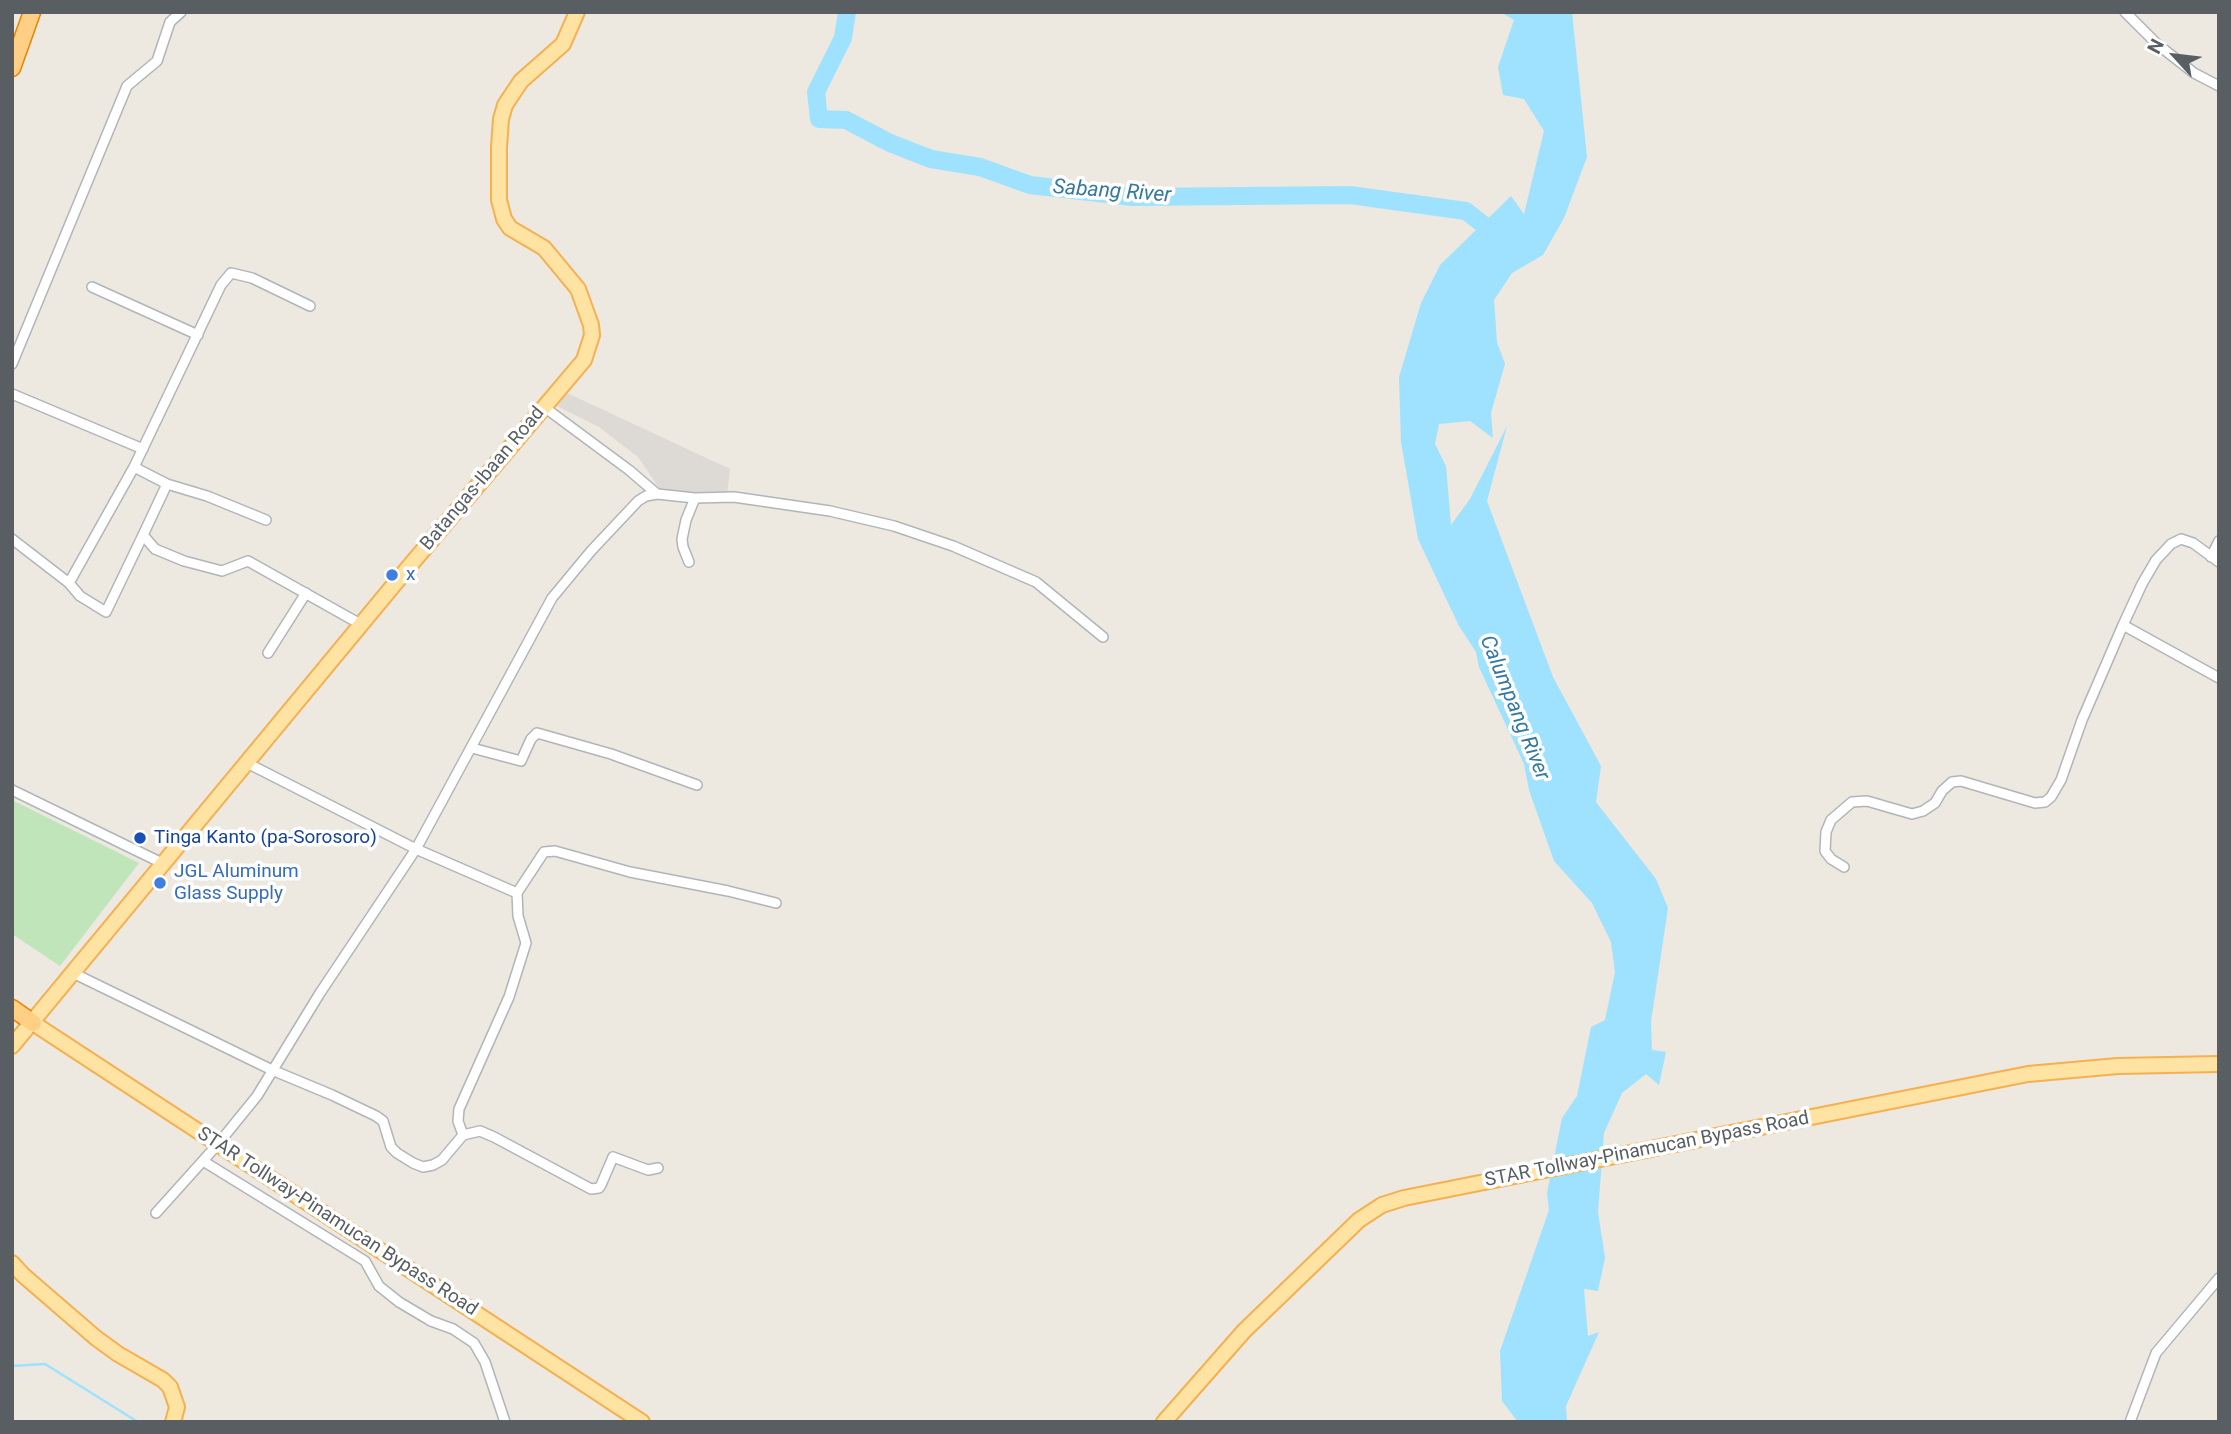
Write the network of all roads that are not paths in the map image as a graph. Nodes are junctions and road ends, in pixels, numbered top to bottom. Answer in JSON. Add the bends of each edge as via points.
{"nodes":[{"id":1,"x":21,"y":12,"type":"edge"},
{"id":2,"x":32,"y":12,"type":"edge"},
{"id":3,"x":181,"y":12,"type":"edge"},
{"id":4,"x":577,"y":12,"type":"edge"},
{"id":5,"x":2125,"y":12,"type":"edge"},
{"id":6,"x":12,"y":37,"type":"edge"},
{"id":7,"x":12,"y":68,"type":"edge"},
{"id":8,"x":2219,"y":86,"type":"edge"},
{"id":9,"x":92,"y":286,"type":"dead end"},
{"id":10,"x":310,"y":306,"type":"dead end"},
{"id":11,"x":198,"y":335,"type":"junction"},
{"id":12,"x":12,"y":364,"type":"edge"},
{"id":13,"x":12,"y":394,"type":"edge"},
{"id":14,"x":544,"y":407,"type":"junction"},
{"id":15,"x":143,"y":449,"type":"junction"},
{"id":16,"x":134,"y":467,"type":"junction"},
{"id":17,"x":167,"y":484,"type":"junction"},
{"id":18,"x":657,"y":494,"type":"junction"},
{"id":19,"x":695,"y":498,"type":"junction"},
{"id":20,"x":266,"y":520,"type":"dead end"},
{"id":21,"x":143,"y":535,"type":"junction"},
{"id":22,"x":12,"y":539,"type":"edge"},
{"id":23,"x":2219,"y":541,"type":"edge"},
{"id":24,"x":2215,"y":559,"type":"edge"},
{"id":25,"x":688,"y":562,"type":"dead end"},
{"id":26,"x":69,"y":583,"type":"junction"},
{"id":27,"x":306,"y":593,"type":"junction"},
{"id":28,"x":362,"y":625,"type":"junction"},
{"id":29,"x":2123,"y":625,"type":"junction"},
{"id":30,"x":1103,"y":637,"type":"dead end"},
{"id":31,"x":268,"y":653,"type":"dead end"},
{"id":32,"x":2219,"y":678,"type":"edge"},
{"id":33,"x":472,"y":748,"type":"junction"},
{"id":34,"x":247,"y":763,"type":"junction"},
{"id":35,"x":697,"y":785,"type":"dead end"},
{"id":36,"x":12,"y":790,"type":"edge"},
{"id":37,"x":416,"y":849,"type":"junction"},
{"id":38,"x":164,"y":864,"type":"junction"},
{"id":39,"x":1844,"y":867,"type":"dead end"},
{"id":40,"x":517,"y":893,"type":"junction"},
{"id":41,"x":776,"y":903,"type":"dead end"},
{"id":42,"x":73,"y":973,"type":"junction"},
{"id":43,"x":12,"y":1009,"type":"edge"},
{"id":44,"x":33,"y":1023,"type":"junction"},
{"id":45,"x":12,"y":1046,"type":"edge"},
{"id":46,"x":2219,"y":1064,"type":"edge"},
{"id":47,"x":272,"y":1070,"type":"junction"},
{"id":48,"x":463,"y":1135,"type":"junction"},
{"id":49,"x":218,"y":1144,"type":"junction"},
{"id":50,"x":202,"y":1161,"type":"junction"},
{"id":51,"x":659,"y":1168,"type":"dead end"},
{"id":52,"x":156,"y":1213,"type":"dead end"},
{"id":53,"x":12,"y":1263,"type":"edge"},
{"id":54,"x":2219,"y":1278,"type":"edge"},
{"id":55,"x":174,"y":1420,"type":"edge"},
{"id":56,"x":505,"y":1422,"type":"edge"},
{"id":57,"x":642,"y":1422,"type":"edge"},
{"id":58,"x":1164,"y":1422,"type":"edge"},
{"id":59,"x":2130,"y":1422,"type":"edge"}],
"edges":[{"from":1,"to":6,"type":"highway"},
{"from":2,"to":7,"type":"highway"},
{"from":3,"to":12,"type":"street","via":[[170,22],[158,61],[127,86]]},
{"from":4,"to":14,"type":"main road","name":"Batangas-Ibaan Road","via":[[563,44],[521,81],[501,119],[499,200],[504,219],[510,228],[544,248],[565,271],[578,289],[591,324],[584,360]]},
{"from":5,"to":8,"type":"street","via":[[2157,44]]},
{"from":9,"to":11,"type":"street"},
{"from":10,"to":11,"type":"street","via":[[231,273]]},
{"from":11,"to":15,"type":"street"},
{"from":13,"to":15,"type":"street"},
{"from":14,"to":18,"type":"street"},
{"from":14,"to":28,"type":"main road","name":"Batangas-Ibaan Road"},
{"from":15,"to":16,"type":"street"},
{"from":16,"to":17,"type":"street"},
{"from":16,"to":26,"type":"street"},
{"from":17,"to":20,"type":"street"},
{"from":17,"to":21,"type":"street"},
{"from":18,"to":19,"type":"street"},
{"from":18,"to":33,"type":"street","via":[[638,501],[552,598]]},
{"from":19,"to":25,"type":"street","via":[[682,539]]},
{"from":19,"to":30,"type":"street","via":[[734,497],[866,518],[953,545],[1036,582]]},
{"from":21,"to":26,"type":"street","via":[[106,612]]},
{"from":21,"to":27,"type":"street","via":[[155,549],[184,562],[222,571],[248,561]]},
{"from":22,"to":26,"type":"street"},
{"from":23,"to":24,"type":"street"},
{"from":24,"to":29,"type":"street","via":[[2193,543],[2181,539],[2171,544],[2142,583]]},
{"from":27,"to":28,"type":"street"},
{"from":27,"to":31,"type":"street"},
{"from":28,"to":34,"type":"main road","name":"Batangas-Ibaan Road"},
{"from":29,"to":32,"type":"street"},
{"from":29,"to":39,"type":"street","via":[[2051,797],[2035,803],[1961,781],[1952,782],[1935,803],[1912,814],[1867,801],[1852,802],[1831,820],[1826,832],[1825,850]]},
{"from":33,"to":35,"type":"street","via":[[521,761],[537,733]]},
{"from":33,"to":37,"type":"street"},
{"from":34,"to":37,"type":"street"},
{"from":34,"to":38,"type":"main road","name":"Batangas-Ibaan Road"},
{"from":36,"to":38,"type":"street"},
{"from":37,"to":40,"type":"street"},
{"from":37,"to":47,"type":"street"},
{"from":38,"to":42,"type":"main road","name":"Batangas-Ibaan Road"},
{"from":40,"to":41,"type":"street","via":[[544,852],[555,851]]},
{"from":40,"to":48,"type":"street","via":[[526,943],[509,997],[459,1109]]},
{"from":42,"to":44,"type":"main road","name":"Batangas-Ibaan Road"},
{"from":42,"to":47,"type":"street"},
{"from":43,"to":44,"type":"highway"},
{"from":44,"to":45,"type":"main road","name":"Batangas-Ibaan Road"},
{"from":44,"to":49,"type":"main road","name":"STAR Tollway-Pinamucan Bypass Road"},
{"from":46,"to":58,"type":"main road","name":"STAR Tollway-Pinamucan Bypass Road","via":[[2028,1074],[1382,1205],[1359,1220],[1244,1331]]},
{"from":47,"to":48,"type":"street","via":[[376,1116],[383,1121],[391,1147],[423,1167],[442,1160]]},
{"from":47,"to":49,"type":"street"},
{"from":48,"to":51,"type":"street","via":[[486,1133],[591,1189],[599,1188],[613,1157],[648,1170]]},
{"from":49,"to":50,"type":"street"},
{"from":49,"to":57,"type":"main road","name":"STAR Tollway-Pinamucan Bypass Road"},
{"from":50,"to":52,"type":"street"},
{"from":50,"to":56,"type":"street","via":[[365,1261],[379,1286],[399,1303],[474,1343]]},
{"from":53,"to":55,"type":"main road","via":[[96,1338],[163,1380],[175,1397]]},
{"from":54,"to":59,"type":"street","via":[[2156,1353]]}]}
